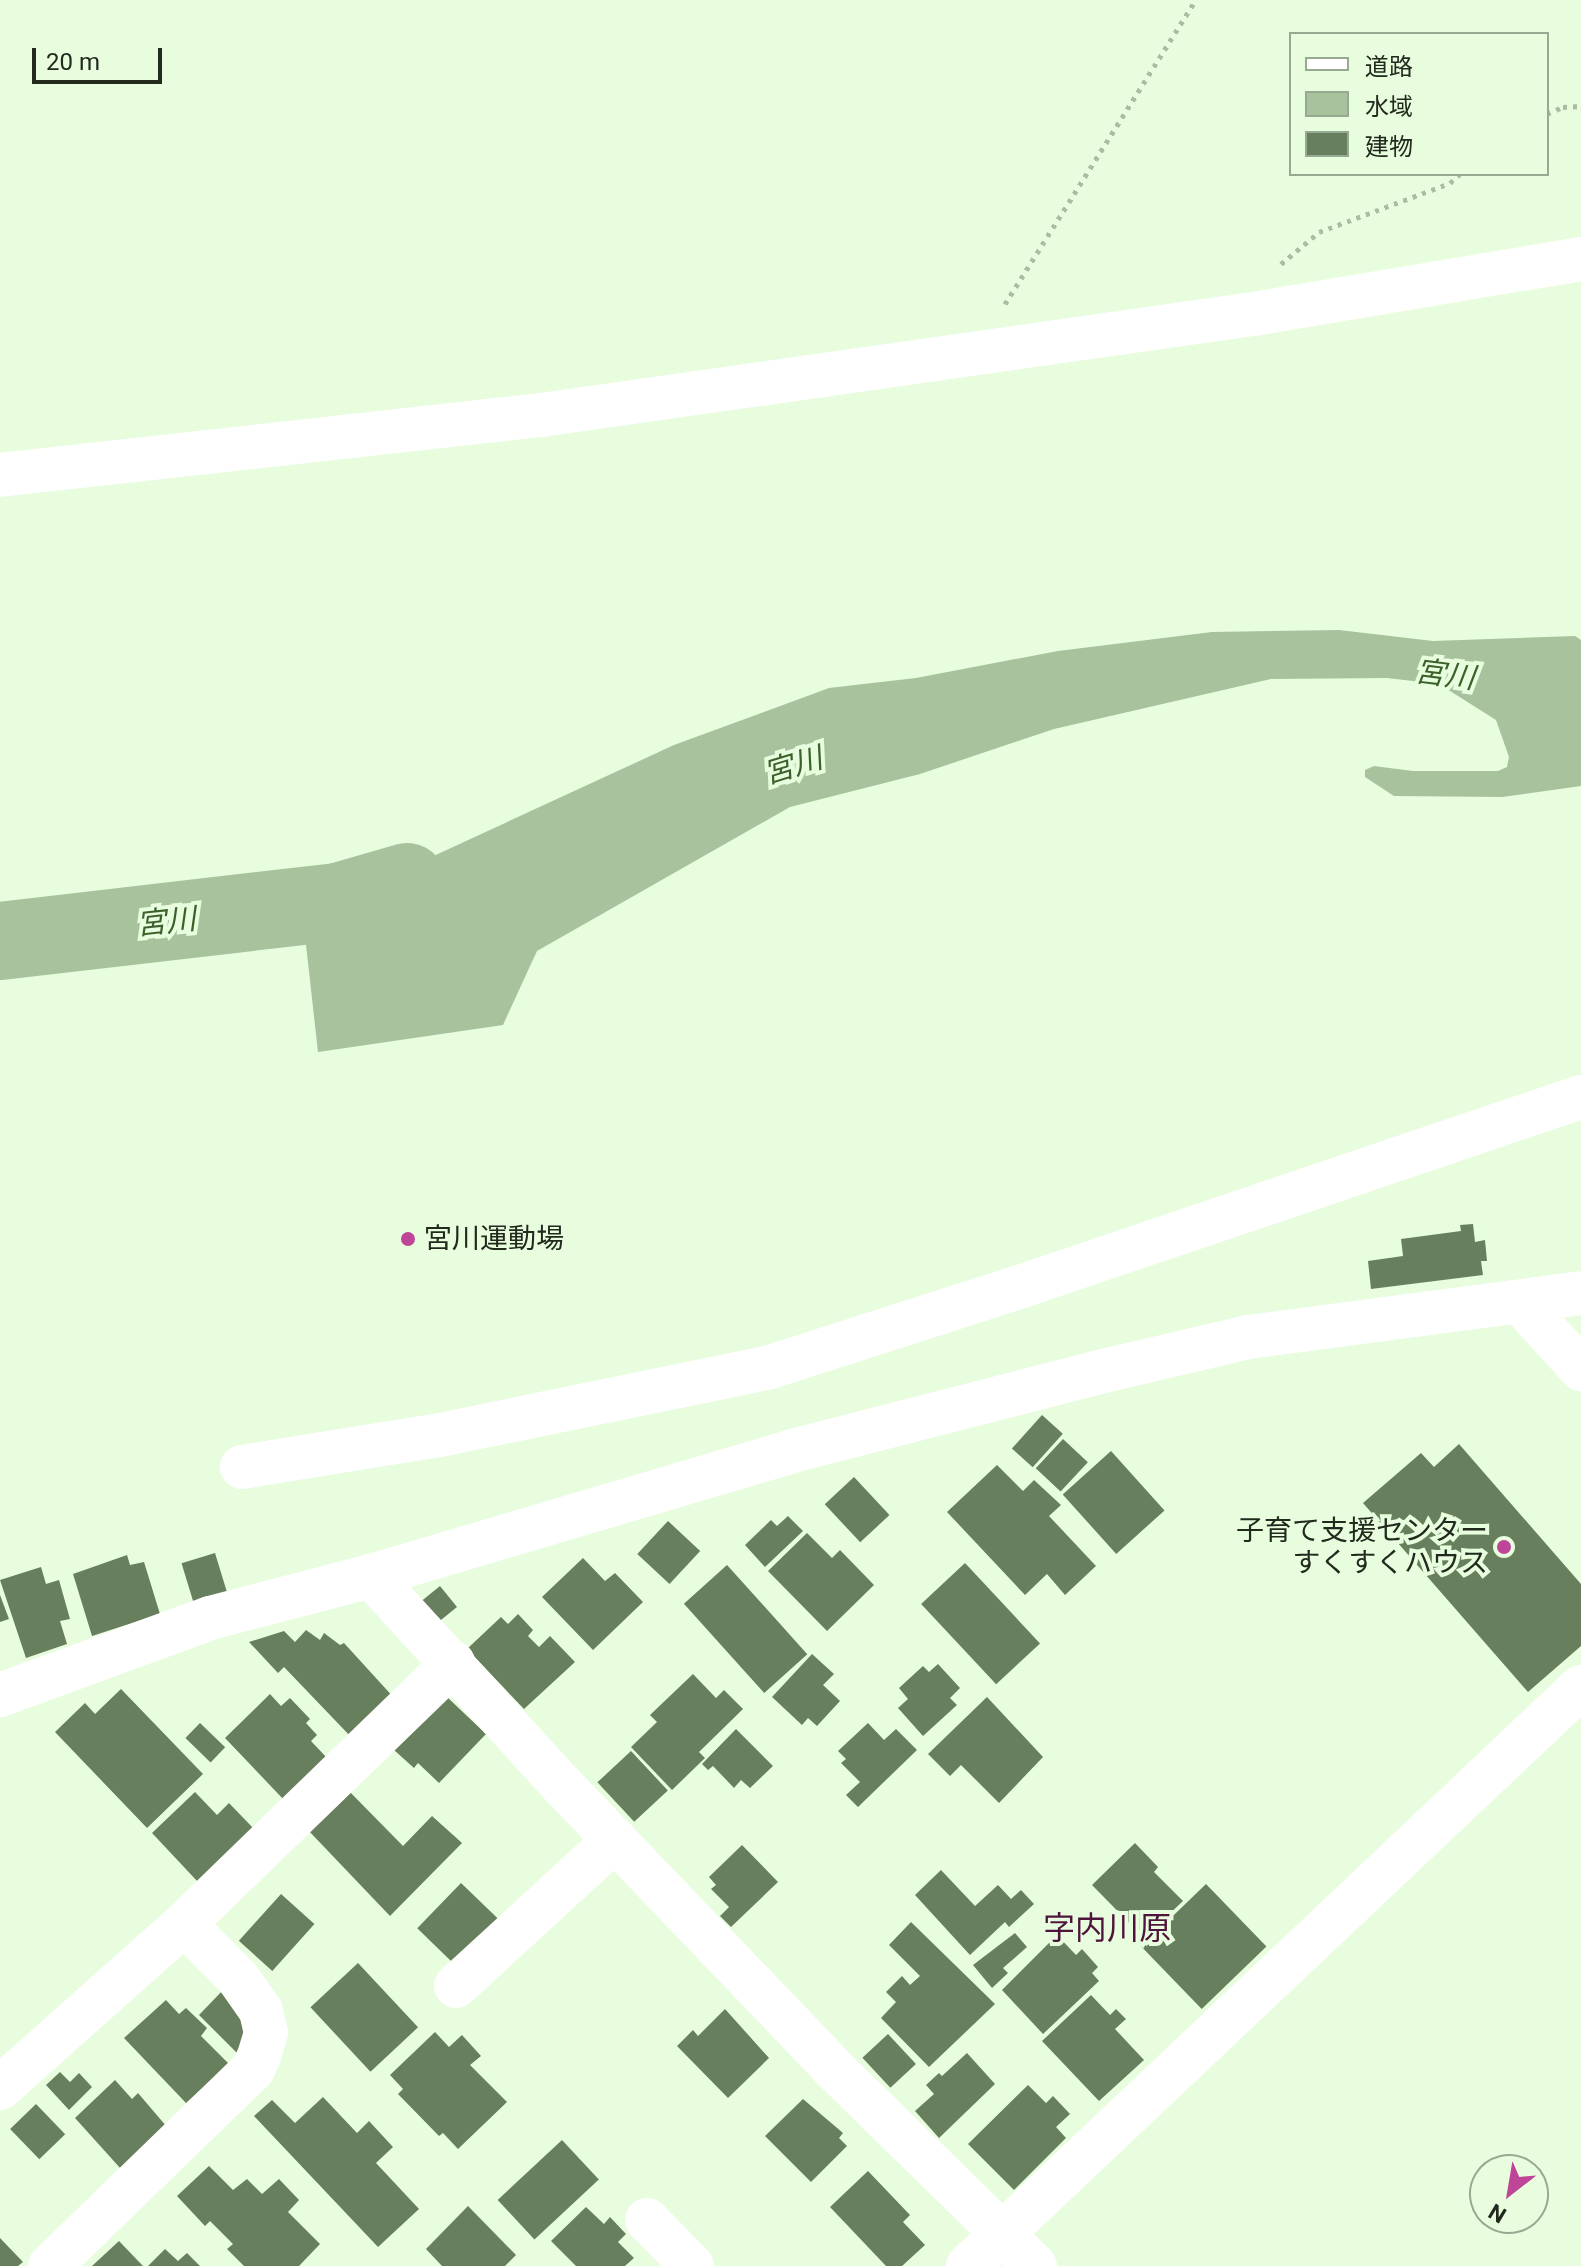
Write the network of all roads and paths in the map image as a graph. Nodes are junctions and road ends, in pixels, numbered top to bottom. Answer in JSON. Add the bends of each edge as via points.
{"nodes":[{"id":1,"x":1196,"y":0,"type":"edge"},
{"id":2,"x":1581,"y":106,"type":"edge"},
{"id":3,"x":1549,"y":113,"type":"edge"},
{"id":4,"x":1458,"y":176,"type":"edge"},
{"id":5,"x":1581,"y":259,"type":"edge"},
{"id":6,"x":1253,"y":314,"type":"junction"},
{"id":7,"x":1008,"y":350,"type":"junction"},
{"id":8,"x":0,"y":475,"type":"edge"},
{"id":9,"x":1581,"y":1097,"type":"edge"},
{"id":10,"x":1581,"y":1293,"type":"edge"},
{"id":11,"x":1520,"y":1302,"type":"junction"},
{"id":12,"x":1581,"y":1369,"type":"edge"},
{"id":13,"x":242,"y":1467,"type":"dead end"},
{"id":14,"x":371,"y":1576,"type":"junction"},
{"id":15,"x":453,"y":1663,"type":"junction"},
{"id":16,"x":1581,"y":1687,"type":"edge"},
{"id":17,"x":0,"y":1695,"type":"edge"},
{"id":18,"x":615,"y":1840,"type":"junction"},
{"id":19,"x":184,"y":1924,"type":"junction"},
{"id":20,"x":456,"y":1986,"type":"dead end"},
{"id":21,"x":0,"y":2088,"type":"edge"},
{"id":22,"x":647,"y":2220,"type":"dead end"},
{"id":23,"x":1003,"y":2233,"type":"junction"},
{"id":24,"x":50,"y":2266,"type":"edge"},
{"id":25,"x":692,"y":2266,"type":"edge"},
{"id":26,"x":968,"y":2266,"type":"edge"},
{"id":27,"x":1035,"y":2266,"type":"edge"}],
"edges":[{"from":1,"to":7,"type":"path","via":[[1002,310]]},
{"from":2,"to":3,"type":"path"},
{"from":4,"to":6,"type":"path","via":[[1319,232],[1282,263]]},
{"from":5,"to":6,"type":"street"},
{"from":6,"to":7,"type":"street"},
{"from":7,"to":8,"type":"street","via":[[541,415]]},
{"from":9,"to":13,"type":"street","via":[[770,1367],[440,1435]]},
{"from":10,"to":11,"type":"street"},
{"from":11,"to":12,"type":"street"},
{"from":11,"to":14,"type":"street","via":[[1248,1337],[1095,1373],[792,1451]]},
{"from":14,"to":15,"type":"street"},
{"from":14,"to":17,"type":"street","via":[[210,1618]]},
{"from":15,"to":18,"type":"street"},
{"from":15,"to":19,"type":"street"},
{"from":16,"to":23,"type":"street"},
{"from":18,"to":20,"type":"street"},
{"from":18,"to":23,"type":"street","via":[[832,2067]]},
{"from":19,"to":21,"type":"street"},
{"from":19,"to":24,"type":"street","via":[[238,1978],[261,2011],[266,2033],[259,2056],[253,2069]]},
{"from":22,"to":25,"type":"street"},
{"from":23,"to":26,"type":"street"},
{"from":23,"to":27,"type":"street"}]}
